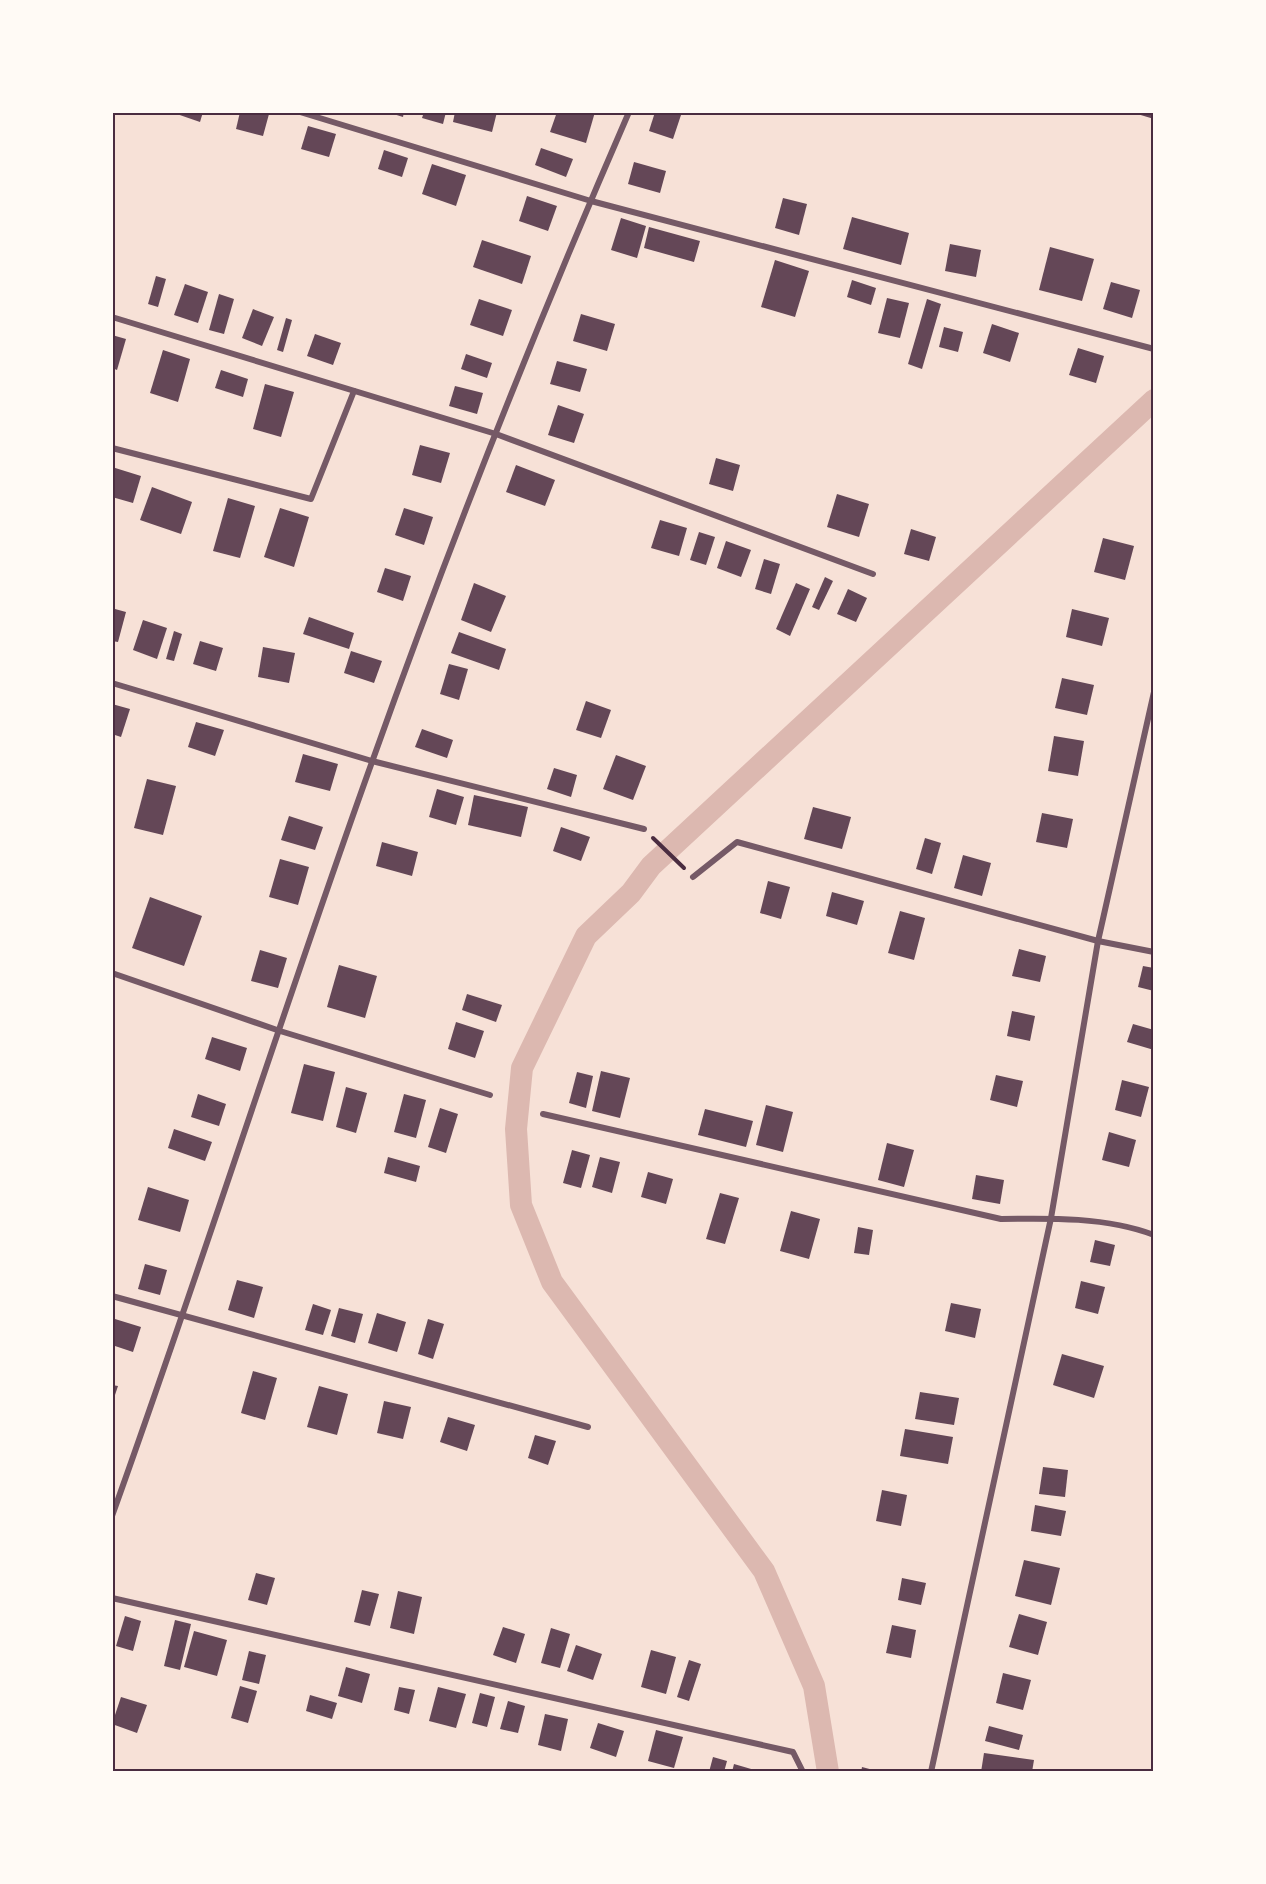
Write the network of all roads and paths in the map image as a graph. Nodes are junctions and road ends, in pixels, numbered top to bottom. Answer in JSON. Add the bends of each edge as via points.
{"nodes":[{"id":1,"x":300,"y":112,"type":"edge"},
{"id":2,"x":629,"y":112,"type":"edge"},
{"id":3,"x":591,"y":201,"type":"junction"},
{"id":4,"x":112,"y":317,"type":"edge"},
{"id":5,"x":1154,"y":349,"type":"edge"},
{"id":6,"x":354,"y":391,"type":"junction"},
{"id":7,"x":496,"y":434,"type":"junction"},
{"id":8,"x":112,"y":448,"type":"edge"},
{"id":9,"x":873,"y":574,"type":"dead end"},
{"id":10,"x":112,"y":682,"type":"edge"},
{"id":11,"x":1154,"y":692,"type":"edge"},
{"id":12,"x":372,"y":761,"type":"junction"},
{"id":13,"x":644,"y":830,"type":"joint"},
{"id":14,"x":693,"y":877,"type":"joint"},
{"id":15,"x":1098,"y":941,"type":"junction"},
{"id":16,"x":1154,"y":952,"type":"edge"},
{"id":17,"x":112,"y":973,"type":"edge"},
{"id":18,"x":280,"y":1031,"type":"junction"},
{"id":19,"x":490,"y":1095,"type":"dead end"},
{"id":20,"x":543,"y":1114,"type":"dead end"},
{"id":21,"x":1051,"y":1218,"type":"junction"},
{"id":22,"x":1154,"y":1235,"type":"edge"},
{"id":23,"x":112,"y":1296,"type":"edge"},
{"id":24,"x":183,"y":1317,"type":"junction"},
{"id":25,"x":588,"y":1427,"type":"dead end"},
{"id":26,"x":112,"y":1516,"type":"edge"},
{"id":27,"x":112,"y":1598,"type":"edge"},
{"id":28,"x":803,"y":1771,"type":"edge"},
{"id":29,"x":931,"y":1772,"type":"edge"}],
"edges":[{"from":1,"to":3,"type":"street"},
{"from":2,"to":3,"type":"street"},
{"from":3,"to":5,"type":"street"},
{"from":3,"to":7,"type":"street"},
{"from":4,"to":6,"type":"street"},
{"from":6,"to":7,"type":"street"},
{"from":6,"to":8,"type":"street","via":[[310,499]]},
{"from":7,"to":9,"type":"street"},
{"from":7,"to":12,"type":"street"},
{"from":10,"to":12,"type":"street"},
{"from":11,"to":15,"type":"street"},
{"from":12,"to":13,"type":"street"},
{"from":12,"to":18,"type":"street"},
{"from":13,"to":14,"type":"path"},
{"from":14,"to":15,"type":"street","via":[[738,842]]},
{"from":15,"to":16,"type":"street"},
{"from":15,"to":21,"type":"street"},
{"from":17,"to":18,"type":"street"},
{"from":18,"to":19,"type":"street"},
{"from":18,"to":24,"type":"street"},
{"from":20,"to":21,"type":"street","via":[[1001,1219]]},
{"from":21,"to":22,"type":"street","via":[[1136,1228]]},
{"from":21,"to":29,"type":"street"},
{"from":23,"to":24,"type":"street"},
{"from":24,"to":25,"type":"street"},
{"from":24,"to":26,"type":"street"},
{"from":27,"to":28,"type":"street","via":[[793,1752]]}]}
